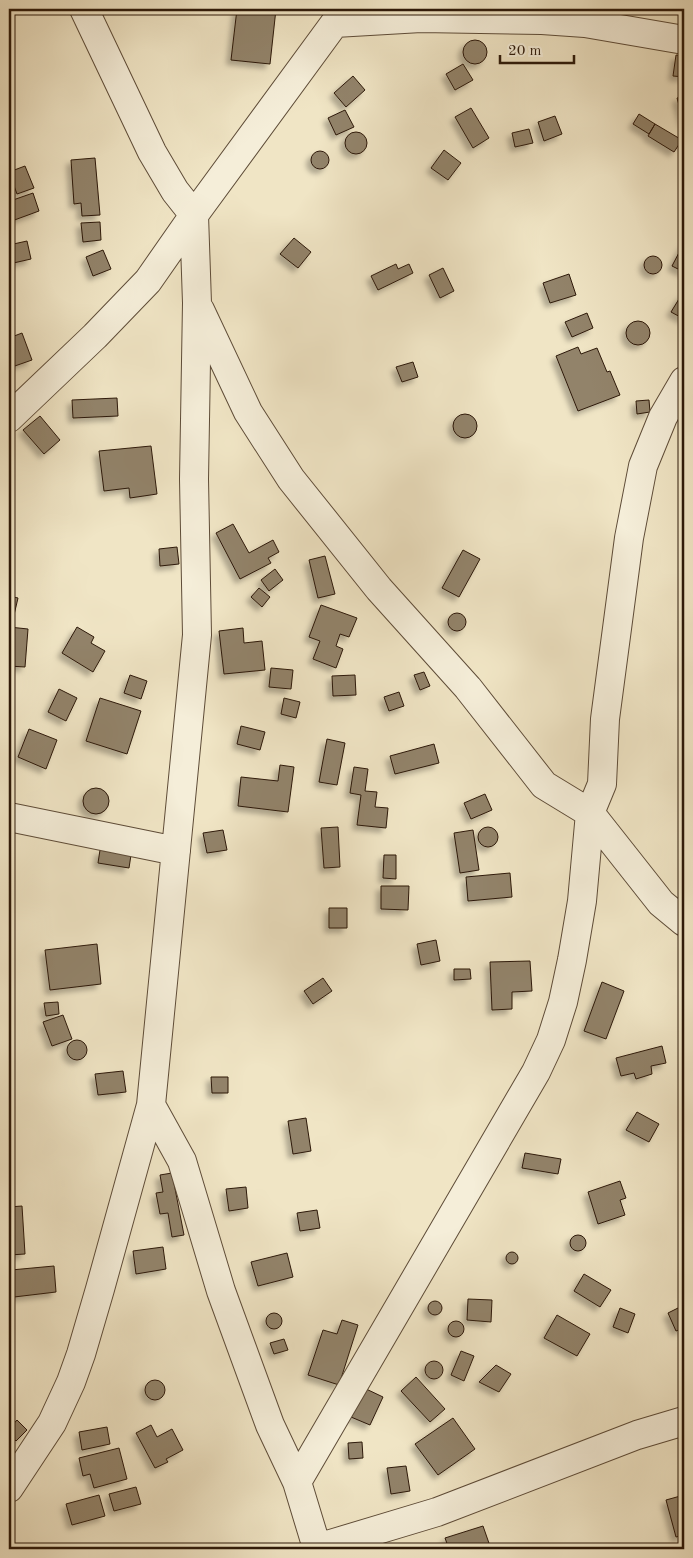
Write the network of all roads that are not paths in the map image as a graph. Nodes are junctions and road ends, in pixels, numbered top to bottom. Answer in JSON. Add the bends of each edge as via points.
{"nodes":[{"id":1,"x":84,"y":9,"type":"edge"},
{"id":2,"x":340,"y":16,"type":"edge"},
{"id":3,"x":684,"y":40,"type":"edge"},
{"id":4,"x":194,"y":215,"type":"junction"},
{"id":5,"x":197,"y":303,"type":"junction"},
{"id":6,"x":684,"y":381,"type":"edge"},
{"id":7,"x":9,"y":418,"type":"edge"},
{"id":8,"x":590,"y":813,"type":"junction"},
{"id":9,"x":9,"y":817,"type":"edge"},
{"id":10,"x":176,"y":851,"type":"junction"},
{"id":11,"x":684,"y":922,"type":"edge"},
{"id":12,"x":151,"y":1105,"type":"junction"},
{"id":13,"x":684,"y":1420,"type":"edge"},
{"id":14,"x":297,"y":1482,"type":"junction"},
{"id":15,"x":9,"y":1488,"type":"edge"},
{"id":16,"x":316,"y":1549,"type":"edge"}],
"edges":[{"from":1,"to":4,"type":"street","via":[[152,152]]},
{"from":2,"to":3,"type":"street","via":[[542,20],[584,23]]},
{"from":2,"to":4,"type":"street"},
{"from":4,"to":5,"type":"street"},
{"from":4,"to":7,"type":"street","via":[[148,281]]},
{"from":5,"to":8,"type":"street","via":[[248,412],[291,479],[379,589],[468,688],[544,786]]},
{"from":5,"to":10,"type":"street","via":[[194,479],[197,635]]},
{"from":6,"to":8,"type":"street","via":[[663,417],[643,466],[629,538],[605,719],[602,784]]},
{"from":8,"to":11,"type":"street","via":[[661,903]]},
{"from":8,"to":14,"type":"street","via":[[582,901],[563,1002],[536,1072]]},
{"from":9,"to":10,"type":"street"},
{"from":10,"to":12,"type":"street"},
{"from":12,"to":14,"type":"street","via":[[182,1161],[222,1291],[270,1425]]},
{"from":12,"to":15,"type":"street","via":[[74,1373],[52,1423]]},
{"from":13,"to":16,"type":"street","via":[[437,1512]]},
{"from":14,"to":16,"type":"street"}]}
